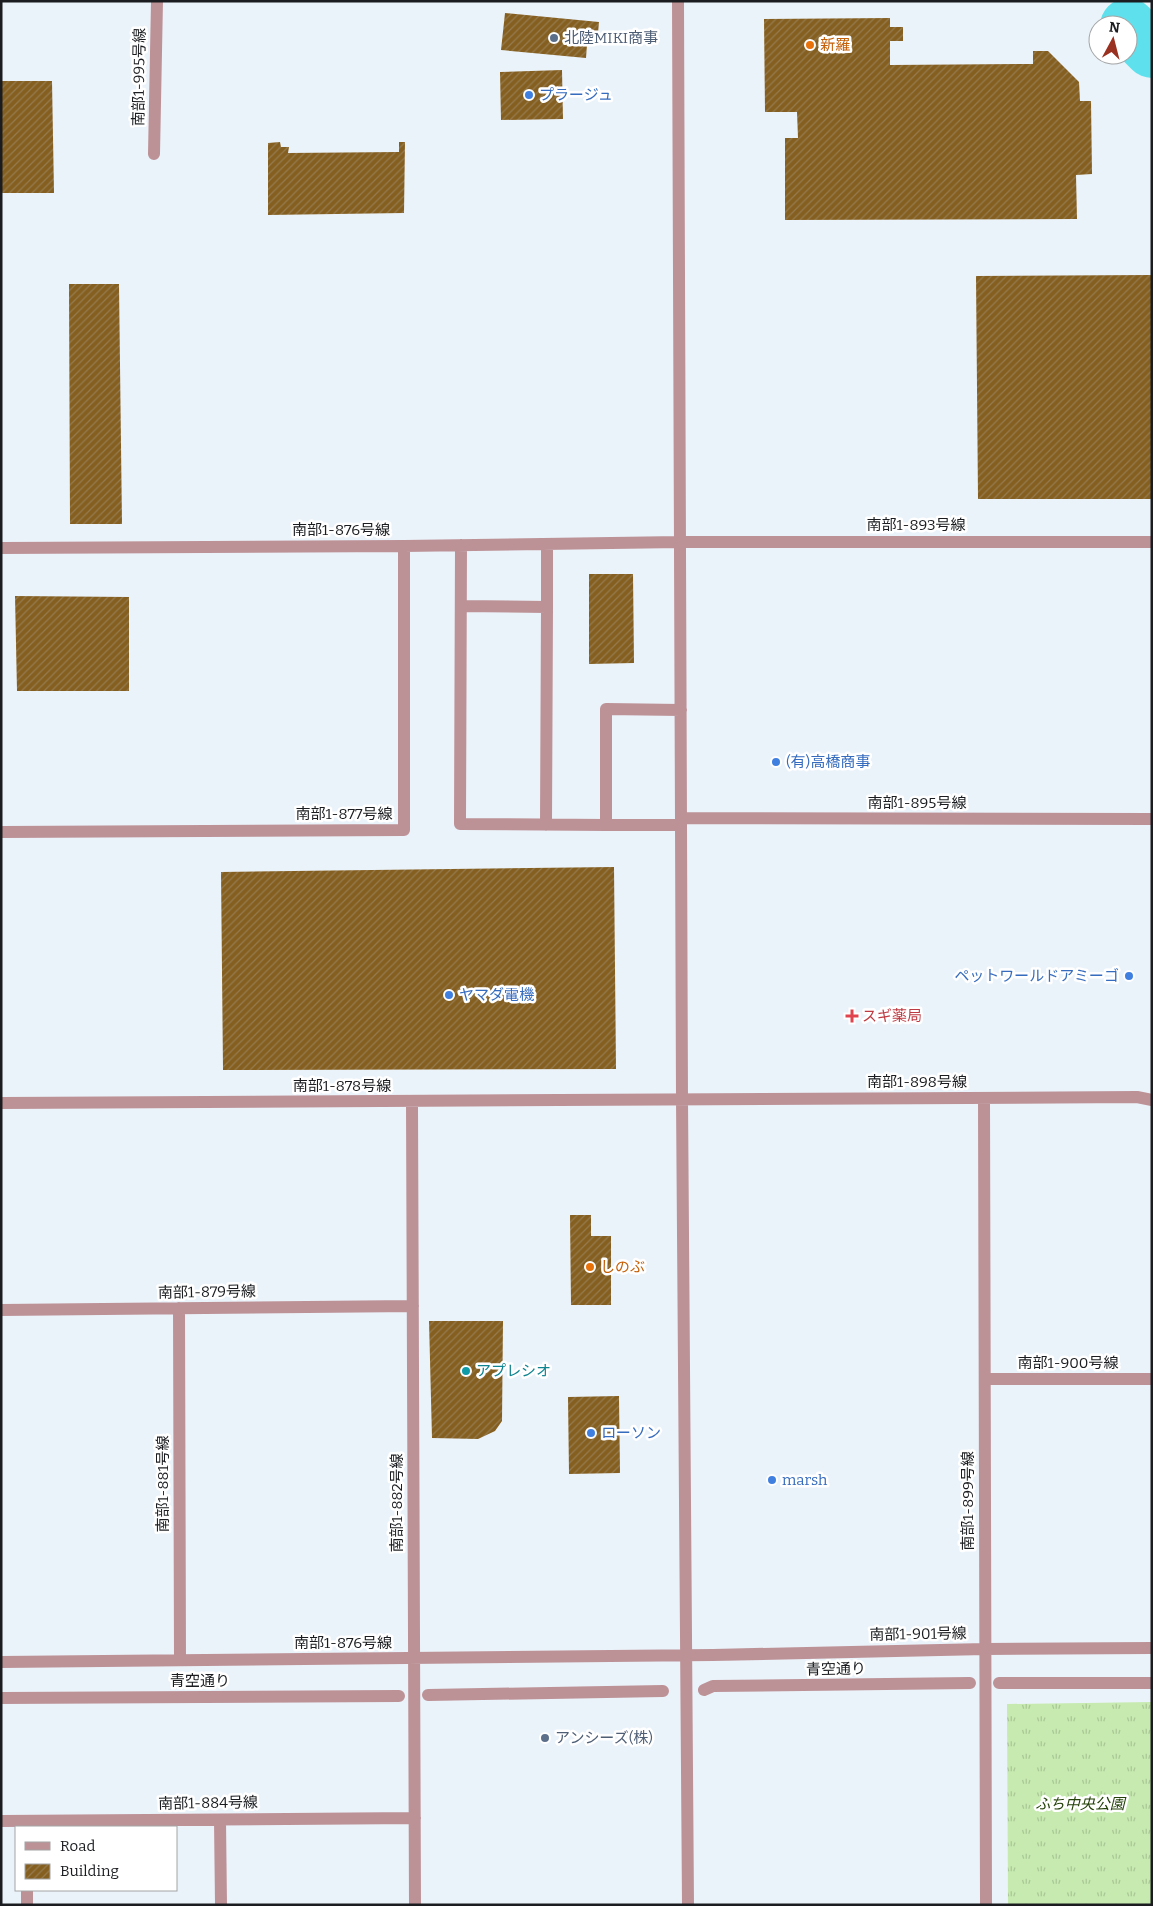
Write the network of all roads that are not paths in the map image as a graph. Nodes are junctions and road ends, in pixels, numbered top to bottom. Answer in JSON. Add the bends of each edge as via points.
{"nodes":[{"id":1,"x":157,"y":1,"type":"edge"},
{"id":2,"x":678,"y":1,"type":"edge"},
{"id":3,"x":154,"y":154,"type":"dead end"},
{"id":4,"x":680,"y":542,"type":"junction"},
{"id":5,"x":1152,"y":542,"type":"edge"},
{"id":6,"x":547,"y":544,"type":"junction"},
{"id":7,"x":461,"y":545,"type":"junction"},
{"id":8,"x":404,"y":546,"type":"junction"},
{"id":9,"x":1,"y":548,"type":"edge"},
{"id":10,"x":461,"y":606,"type":"junction"},
{"id":11,"x":546,"y":606,"type":"junction"},
{"id":12,"x":681,"y":710,"type":"junction"},
{"id":13,"x":1152,"y":820,"type":"edge"},
{"id":14,"x":681,"y":822,"type":"junction"},
{"id":15,"x":546,"y":825,"type":"junction"},
{"id":16,"x":606,"y":825,"type":"junction"},
{"id":17,"x":1,"y":832,"type":"edge"},
{"id":18,"x":984,"y":1098,"type":"junction"},
{"id":19,"x":682,"y":1100,"type":"junction"},
{"id":20,"x":1152,"y":1100,"type":"edge"},
{"id":21,"x":412,"y":1102,"type":"junction"},
{"id":22,"x":1,"y":1103,"type":"edge"},
{"id":23,"x":413,"y":1306,"type":"junction"},
{"id":24,"x":179,"y":1308,"type":"junction"},
{"id":25,"x":1,"y":1310,"type":"edge"},
{"id":26,"x":984,"y":1379,"type":"junction"},
{"id":27,"x":1152,"y":1379,"type":"edge"},
{"id":28,"x":1152,"y":1648,"type":"edge"},
{"id":29,"x":985,"y":1649,"type":"junction"},
{"id":30,"x":686,"y":1656,"type":"junction"},
{"id":31,"x":413,"y":1658,"type":"junction"},
{"id":32,"x":180,"y":1660,"type":"junction"},
{"id":33,"x":1,"y":1662,"type":"edge"},
{"id":34,"x":970,"y":1683,"type":"dead end"},
{"id":35,"x":999,"y":1683,"type":"dead end"},
{"id":36,"x":1152,"y":1683,"type":"edge"},
{"id":37,"x":704,"y":1690,"type":"dead end"},
{"id":38,"x":663,"y":1691,"type":"dead end"},
{"id":39,"x":428,"y":1695,"type":"dead end"},
{"id":40,"x":399,"y":1696,"type":"dead end"},
{"id":41,"x":1,"y":1698,"type":"edge"},
{"id":42,"x":415,"y":1818,"type":"junction"},
{"id":43,"x":220,"y":1820,"type":"junction"},
{"id":44,"x":1,"y":1821,"type":"edge"},
{"id":45,"x":26,"y":1824,"type":"edge"},
{"id":46,"x":27,"y":1891,"type":"edge"},
{"id":47,"x":27,"y":1905,"type":"edge"},
{"id":48,"x":220,"y":1905,"type":"edge"},
{"id":49,"x":415,"y":1905,"type":"edge"},
{"id":50,"x":688,"y":1905,"type":"edge"},
{"id":51,"x":986,"y":1905,"type":"edge"}],
"edges":[{"from":1,"to":3,"type":"street","name":"南部1-995号線"},
{"from":2,"to":4,"type":"street"},
{"from":4,"to":5,"type":"street","name":"南部1-893号線"},
{"from":4,"to":6,"type":"street","name":"南部1-876号線"},
{"from":4,"to":12,"type":"street"},
{"from":6,"to":7,"type":"street","name":"南部1-876号線"},
{"from":6,"to":11,"type":"street"},
{"from":7,"to":8,"type":"street","name":"南部1-876号線"},
{"from":7,"to":10,"type":"street"},
{"from":8,"to":9,"type":"street","name":"南部1-876号線"},
{"from":8,"to":17,"type":"street","name":"南部1-877号線","via":[[404,830]]},
{"from":10,"to":11,"type":"street"},
{"from":10,"to":15,"type":"street","name":"南部1-895号線","via":[[460,824]]},
{"from":11,"to":15,"type":"street"},
{"from":12,"to":14,"type":"street"},
{"from":12,"to":16,"type":"street","via":[[606,709]]},
{"from":13,"to":14,"type":"street","name":"南部1-895号線"},
{"from":14,"to":16,"type":"street","name":"南部1-895号線"},
{"from":14,"to":19,"type":"street"},
{"from":15,"to":16,"type":"street","name":"南部1-895号線"},
{"from":18,"to":19,"type":"street","name":"南部1-898号線"},
{"from":18,"to":20,"type":"street","name":"南部1-898号線","via":[[1137,1097]]},
{"from":18,"to":26,"type":"street","name":"南部1-899号線"},
{"from":19,"to":21,"type":"street","name":"南部1-878号線"},
{"from":19,"to":30,"type":"street"},
{"from":21,"to":22,"type":"street","name":"南部1-878号線"},
{"from":21,"to":23,"type":"street","name":"南部1-882号線"},
{"from":23,"to":24,"type":"street","name":"南部1-879号線"},
{"from":23,"to":31,"type":"street","name":"南部1-882号線"},
{"from":24,"to":25,"type":"street","name":"南部1-879号線"},
{"from":24,"to":32,"type":"street","name":"南部1-881号線"},
{"from":26,"to":27,"type":"street","name":"南部1-900号線"},
{"from":26,"to":29,"type":"street","name":"南部1-899号線"},
{"from":28,"to":29,"type":"street","name":"南部1-901号線"},
{"from":29,"to":30,"type":"street","name":"南部1-901号線"},
{"from":29,"to":51,"type":"street","name":"南部1-899号線"},
{"from":30,"to":31,"type":"street","name":"南部1-876号線"},
{"from":30,"to":50,"type":"street"},
{"from":31,"to":32,"type":"street","name":"南部1-876号線"},
{"from":31,"to":42,"type":"street","name":"南部1-882号線"},
{"from":32,"to":33,"type":"street","name":"南部1-876号線"},
{"from":34,"to":37,"type":"street","name":"青空通り","via":[[713,1686]]},
{"from":35,"to":36,"type":"street"},
{"from":38,"to":39,"type":"street"},
{"from":40,"to":41,"type":"street","name":"青空通り"},
{"from":42,"to":43,"type":"street","name":"南部1-884号線"},
{"from":42,"to":49,"type":"street","name":"南部1-882号線"},
{"from":43,"to":45,"type":"street","name":"南部1-884号線"},
{"from":43,"to":48,"type":"street"},
{"from":44,"to":45,"type":"street","name":"南部1-884号線"},
{"from":46,"to":47,"type":"street"}]}
